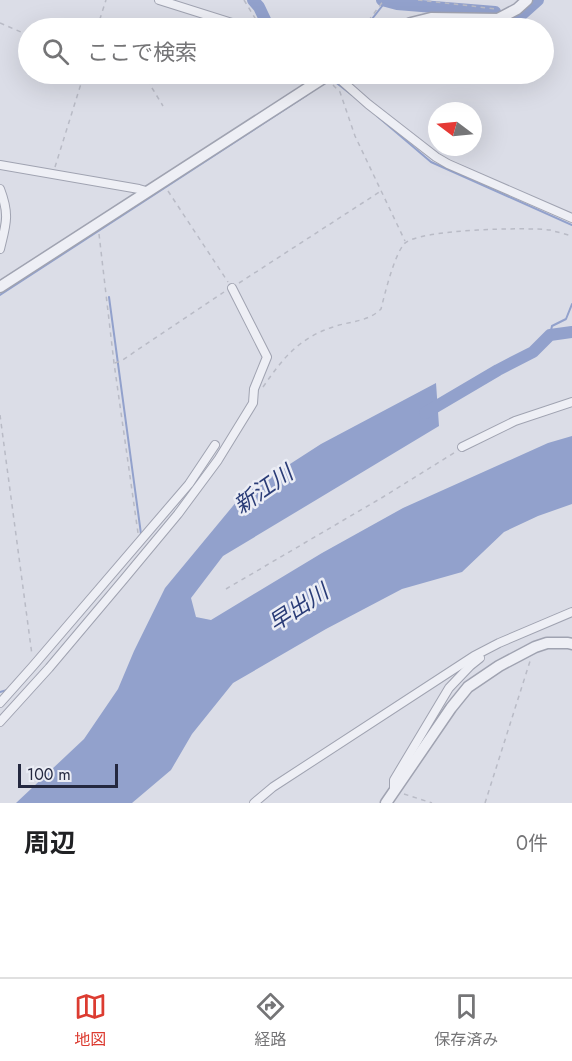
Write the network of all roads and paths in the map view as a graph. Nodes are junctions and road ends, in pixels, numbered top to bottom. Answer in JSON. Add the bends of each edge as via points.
{"nodes":[{"id":1,"x":106,"y":0,"type":"edge"},
{"id":2,"x":159,"y":0,"type":"edge"},
{"id":3,"x":244,"y":0,"type":"edge"},
{"id":4,"x":384,"y":0,"type":"edge"},
{"id":5,"x":418,"y":0,"type":"edge"},
{"id":6,"x":527,"y":0,"type":"edge"},
{"id":7,"x":504,"y":10,"type":"dead end"},
{"id":8,"x":101,"y":18,"type":"edge"},
{"id":9,"x":216,"y":18,"type":"edge"},
{"id":10,"x":255,"y":18,"type":"edge"},
{"id":11,"x":370,"y":18,"type":"edge"},
{"id":12,"x":500,"y":18,"type":"edge"},
{"id":13,"x":0,"y":23,"type":"edge"},
{"id":14,"x":18,"y":31,"type":"edge"},
{"id":15,"x":81,"y":84,"type":"edge"},
{"id":16,"x":150,"y":84,"type":"edge"},
{"id":17,"x":313,"y":84,"type":"edge"},
{"id":18,"x":335,"y":84,"type":"edge"},
{"id":19,"x":342,"y":84,"type":"edge"},
{"id":20,"x":163,"y":106,"type":"dead end"},
{"id":21,"x":0,"y":165,"type":"edge"},
{"id":22,"x":53,"y":174,"type":"junction"},
{"id":23,"x":161,"y":182,"type":"junction"},
{"id":24,"x":0,"y":189,"type":"edge"},
{"id":25,"x":146,"y":191,"type":"junction"},
{"id":26,"x":381,"y":191,"type":"junction"},
{"id":27,"x":572,"y":218,"type":"edge"},
{"id":28,"x":92,"y":227,"type":"junction"},
{"id":29,"x":572,"y":236,"type":"edge"},
{"id":30,"x":406,"y":242,"type":"junction"},
{"id":31,"x":0,"y":249,"type":"edge"},
{"id":32,"x":0,"y":286,"type":"edge"},
{"id":33,"x":232,"y":288,"type":"junction"},
{"id":34,"x":114,"y":363,"type":"junction"},
{"id":35,"x":572,"y":402,"type":"edge"},
{"id":36,"x":253,"y":403,"type":"junction"},
{"id":37,"x":0,"y":415,"type":"edge"},
{"id":38,"x":215,"y":445,"type":"dead end"},
{"id":39,"x":462,"y":447,"type":"joint"},
{"id":40,"x":139,"y":543,"type":"junction"},
{"id":41,"x":225,"y":589,"type":"dead end"},
{"id":42,"x":572,"y":612,"type":"edge"},
{"id":43,"x":499,"y":643,"type":"junction"},
{"id":44,"x":572,"y":644,"type":"edge"},
{"id":45,"x":535,"y":647,"type":"junction"},
{"id":46,"x":33,"y":666,"type":"junction"},
{"id":47,"x":0,"y":702,"type":"edge"},
{"id":48,"x":0,"y":722,"type":"edge"},
{"id":49,"x":394,"y":791,"type":"junction"},
{"id":50,"x":254,"y":803,"type":"edge"},
{"id":51,"x":386,"y":803,"type":"edge"},
{"id":52,"x":432,"y":803,"type":"edge"},
{"id":53,"x":485,"y":803,"type":"edge"}],
"edges":[{"from":1,"to":8,"type":"path"},
{"from":2,"to":9,"type":"street"},
{"from":3,"to":10,"type":"path"},
{"from":4,"to":11,"type":"path"},
{"from":5,"to":7,"type":"path"},
{"from":6,"to":12,"type":"street"},
{"from":13,"to":14,"type":"path"},
{"from":15,"to":22,"type":"path"},
{"from":16,"to":20,"type":"path"},
{"from":17,"to":23,"type":"street"},
{"from":18,"to":26,"type":"path"},
{"from":19,"to":27,"type":"street","via":[[448,164]]},
{"from":21,"to":22,"type":"street"},
{"from":22,"to":25,"type":"street"},
{"from":23,"to":25,"type":"street"},
{"from":23,"to":33,"type":"path"},
{"from":24,"to":31,"type":"street","via":[[7,216]]},
{"from":25,"to":28,"type":"street"},
{"from":26,"to":30,"type":"path"},
{"from":26,"to":33,"type":"path"},
{"from":28,"to":32,"type":"street"},
{"from":28,"to":34,"type":"path","via":[[100,236]]},
{"from":29,"to":30,"type":"path","via":[[549,230],[517,229],[433,234]]},
{"from":30,"to":36,"type":"path","via":[[398,253],[381,309],[374,315],[332,327],[297,346],[279,364]]},
{"from":33,"to":34,"type":"path"},
{"from":33,"to":36,"type":"street","via":[[267,357],[254,389]]},
{"from":34,"to":40,"type":"path"},
{"from":35,"to":39,"type":"street","via":[[515,421]]},
{"from":36,"to":48,"type":"street","via":[[178,514]]},
{"from":37,"to":46,"type":"path"},
{"from":38,"to":40,"type":"street","via":[[189,484]]},
{"from":39,"to":41,"type":"path"},
{"from":40,"to":46,"type":"street"},
{"from":42,"to":43,"type":"street"},
{"from":43,"to":49,"type":"street","via":[[449,688],[394,780]]},
{"from":43,"to":50,"type":"street","via":[[273,787]]},
{"from":44,"to":45,"type":"street"},
{"from":45,"to":49,"type":"street","via":[[468,687]]},
{"from":45,"to":53,"type":"path"},
{"from":46,"to":47,"type":"street"},
{"from":49,"to":51,"type":"street"},
{"from":49,"to":52,"type":"path"}]}
